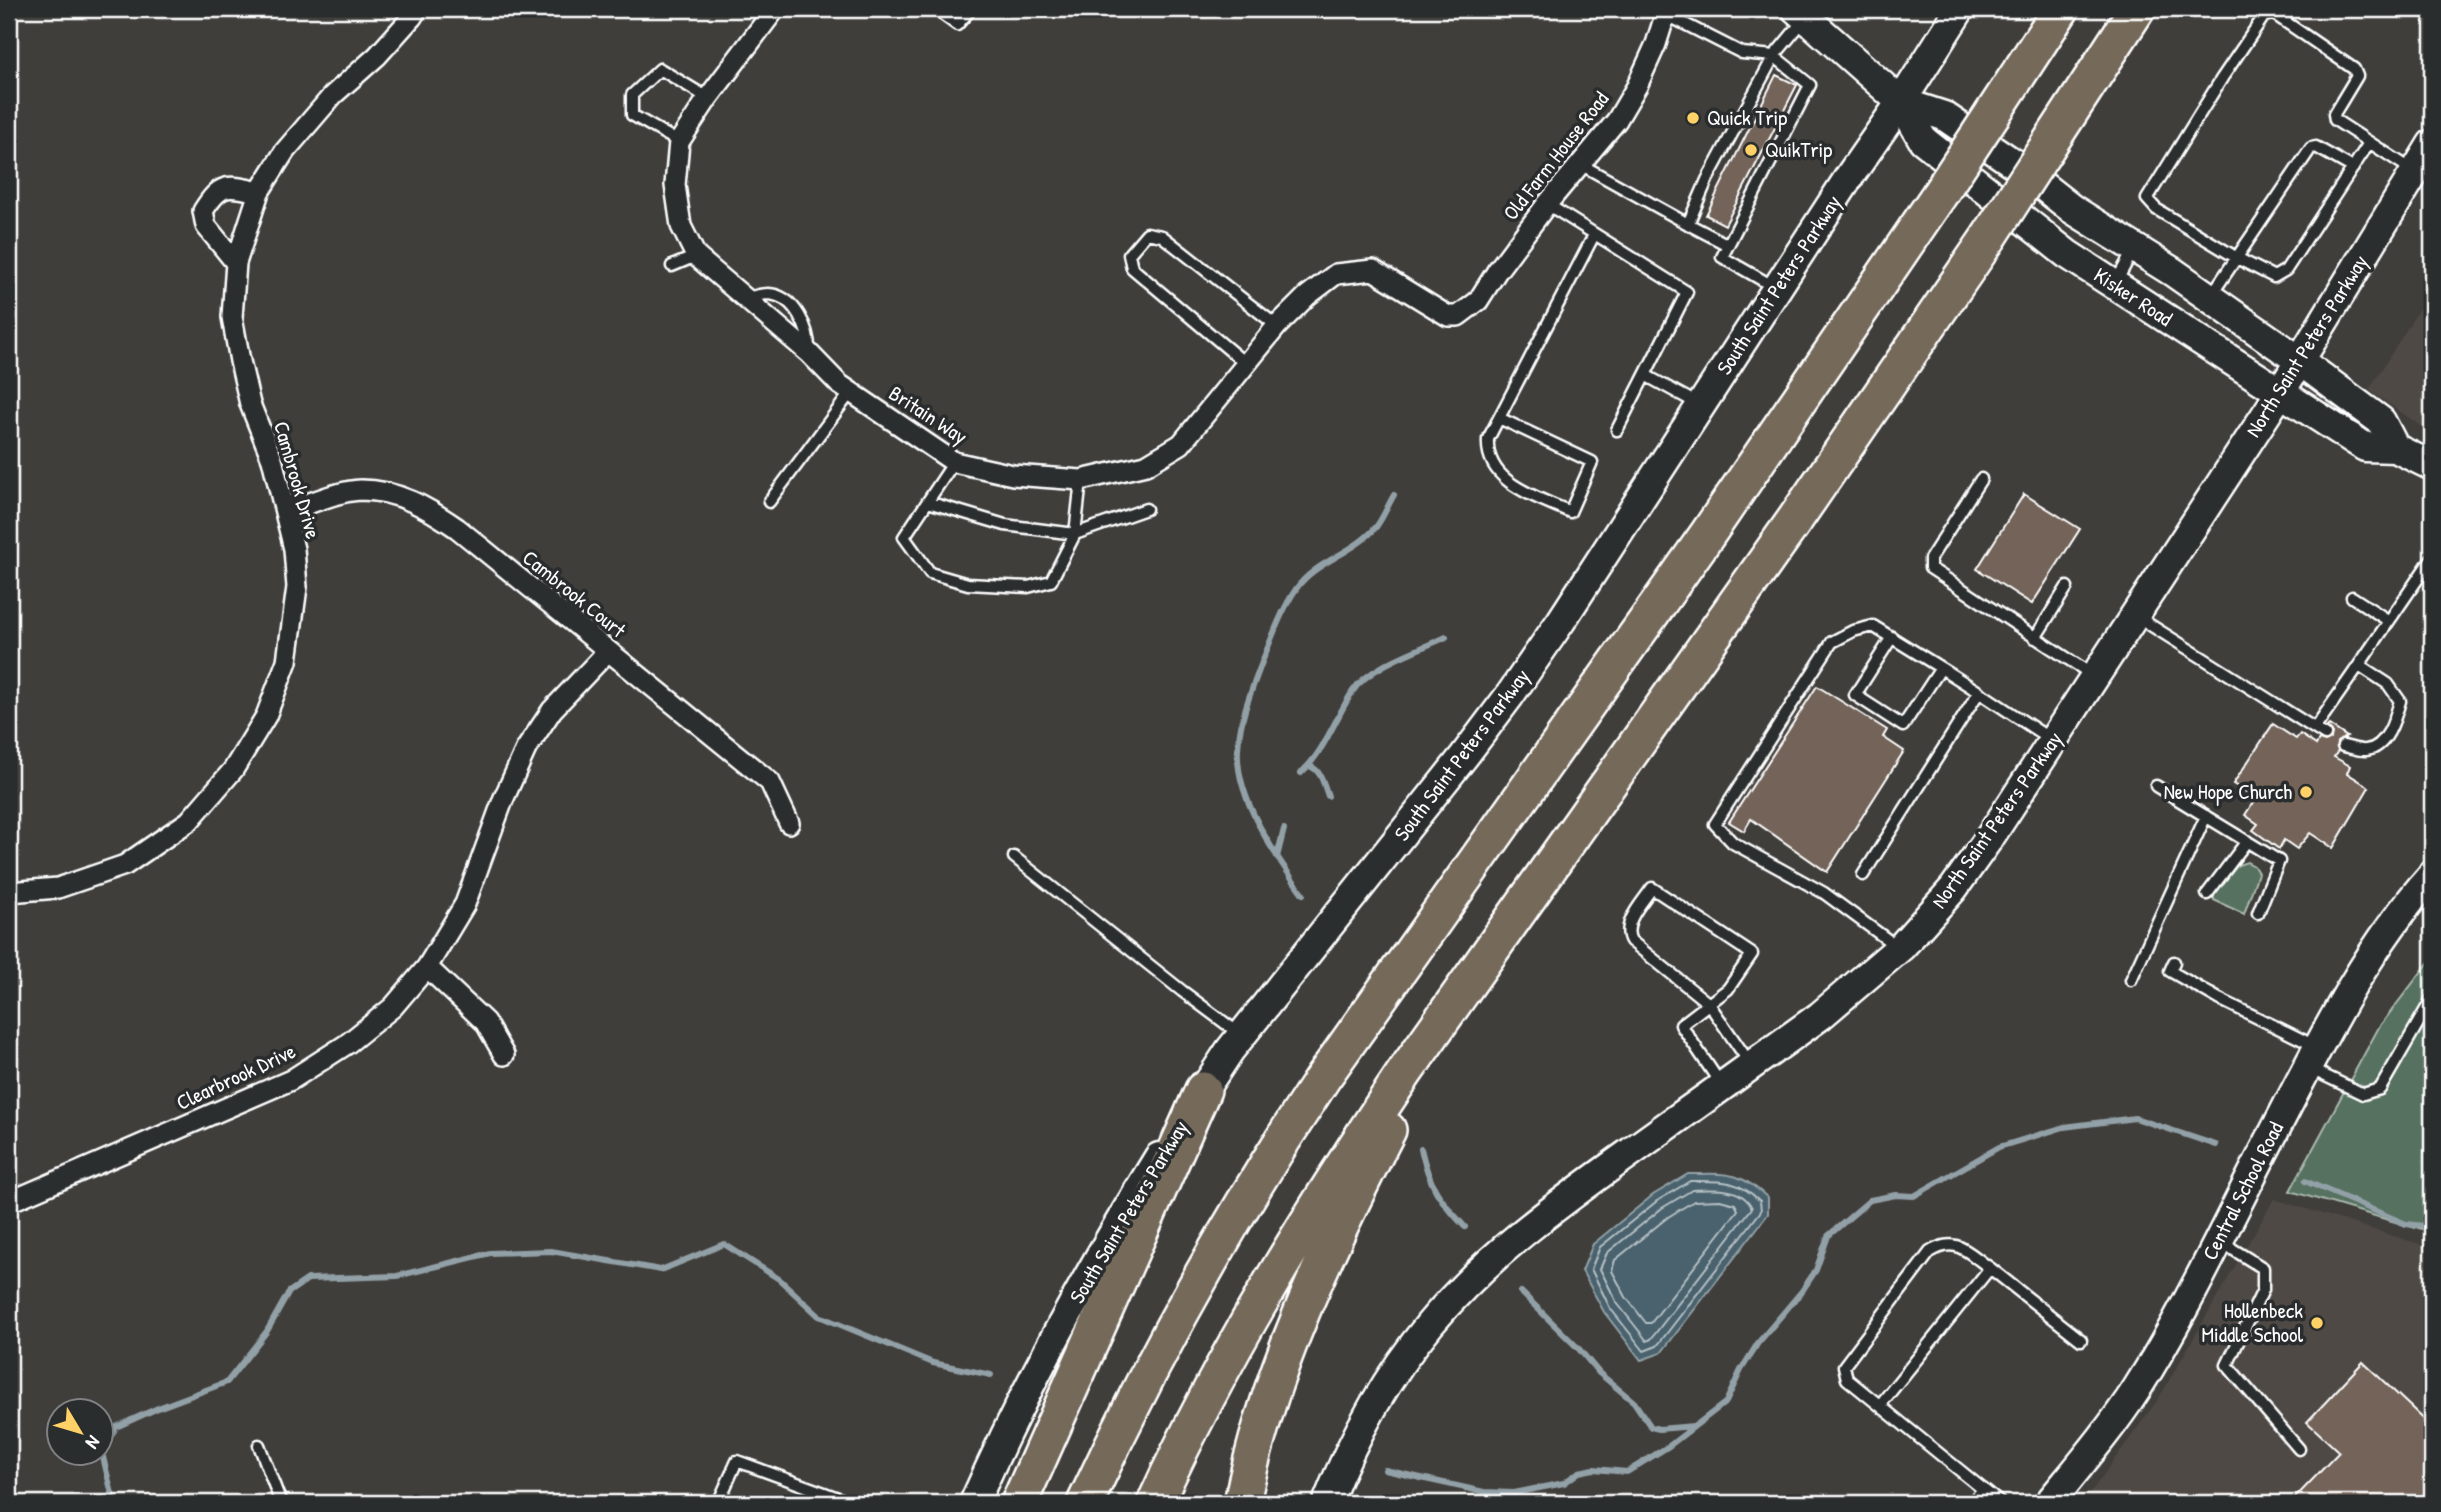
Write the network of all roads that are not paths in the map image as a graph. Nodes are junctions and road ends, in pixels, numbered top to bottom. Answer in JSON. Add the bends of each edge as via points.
{"nodes":[{"id":1,"x":775,"y":9,"type":"edge"},
{"id":2,"x":936,"y":9,"type":"edge"},
{"id":3,"x":971,"y":9,"type":"edge"},
{"id":4,"x":1960,"y":9,"type":"edge"},
{"id":5,"x":2061,"y":9,"type":"edge"},
{"id":6,"x":2137,"y":9,"type":"edge"},
{"id":7,"x":1666,"y":11,"type":"edge"},
{"id":8,"x":412,"y":12,"type":"edge"},
{"id":9,"x":1801,"y":13,"type":"edge"},
{"id":10,"x":1774,"y":55,"type":"junction"},
{"id":11,"x":708,"y":99,"type":"junction"},
{"id":12,"x":1901,"y":102,"type":"junction"},
{"id":13,"x":679,"y":142,"type":"junction"},
{"id":14,"x":2369,"y":143,"type":"junction"},
{"id":15,"x":2432,"y":144,"type":"edge"},
{"id":16,"x":1580,"y":164,"type":"junction"},
{"id":17,"x":2353,"y":168,"type":"junction"},
{"id":18,"x":2415,"y":172,"type":"junction"},
{"id":19,"x":259,"y":192,"type":"junction"},
{"id":20,"x":1546,"y":204,"type":"junction"},
{"id":21,"x":1688,"y":224,"type":"junction"},
{"id":22,"x":1594,"y":235,"type":"junction"},
{"id":23,"x":1728,"y":245,"type":"junction"},
{"id":24,"x":2135,"y":249,"type":"junction"},
{"id":25,"x":696,"y":256,"type":"junction"},
{"id":26,"x":2237,"y":258,"type":"junction"},
{"id":27,"x":236,"y":263,"type":"junction"},
{"id":28,"x":672,"y":266,"type":"dead end"},
{"id":29,"x":2114,"y":285,"type":"junction"},
{"id":30,"x":1776,"y":288,"type":"junction"},
{"id":31,"x":2209,"y":298,"type":"junction"},
{"id":32,"x":1458,"y":316,"type":"joint"},
{"id":33,"x":1277,"y":326,"type":"junction"},
{"id":34,"x":2300,"y":361,"type":"junction"},
{"id":35,"x":1246,"y":364,"type":"junction"},
{"id":36,"x":1645,"y":375,"type":"junction"},
{"id":37,"x":851,"y":392,"type":"junction"},
{"id":38,"x":2280,"y":394,"type":"junction"},
{"id":39,"x":1700,"y":406,"type":"junction"},
{"id":40,"x":1499,"y":418,"type":"junction"},
{"id":41,"x":1617,"y":430,"type":"dead end"},
{"id":42,"x":2395,"y":448,"type":"junction"},
{"id":43,"x":954,"y":462,"type":"junction"},
{"id":44,"x":2432,"y":466,"type":"edge"},
{"id":45,"x":1981,"y":479,"type":"dead end"},
{"id":46,"x":1081,"y":480,"type":"junction"},
{"id":47,"x":769,"y":502,"type":"dead end"},
{"id":48,"x":928,"y":502,"type":"junction"},
{"id":49,"x":1146,"y":509,"type":"dead end"},
{"id":50,"x":287,"y":511,"type":"junction"},
{"id":51,"x":1075,"y":534,"type":"junction"},
{"id":52,"x":2432,"y":558,"type":"edge"},
{"id":53,"x":2067,"y":587,"type":"dead end"},
{"id":54,"x":2352,"y":597,"type":"dead end"},
{"id":55,"x":2134,"y":615,"type":"junction"},
{"id":56,"x":2389,"y":621,"type":"junction"},
{"id":57,"x":1892,"y":637,"type":"junction"},
{"id":58,"x":2035,"y":638,"type":"junction"},
{"id":59,"x":608,"y":651,"type":"junction"},
{"id":60,"x":2359,"y":665,"type":"junction"},
{"id":61,"x":1941,"y":668,"type":"junction"},
{"id":62,"x":2095,"y":676,"type":"junction"},
{"id":63,"x":1979,"y":692,"type":"junction"},
{"id":64,"x":2315,"y":728,"type":"junction"},
{"id":65,"x":2325,"y":735,"type":"dead end"},
{"id":66,"x":2054,"y":741,"type":"junction"},
{"id":67,"x":2343,"y":746,"type":"dead end"},
{"id":68,"x":2157,"y":786,"type":"dead end"},
{"id":69,"x":2206,"y":816,"type":"junction"},
{"id":70,"x":789,"y":823,"type":"dead end"},
{"id":71,"x":2247,"y":841,"type":"junction"},
{"id":72,"x":1014,"y":857,"type":"dead end"},
{"id":73,"x":1863,"y":875,"type":"dead end"},
{"id":74,"x":2432,"y":875,"type":"edge"},
{"id":75,"x":9,"y":892,"type":"edge"},
{"id":76,"x":2207,"y":894,"type":"dead end"},
{"id":77,"x":2258,"y":913,"type":"dead end"},
{"id":78,"x":1899,"y":949,"type":"junction"},
{"id":79,"x":2174,"y":962,"type":"dead end"},
{"id":80,"x":427,"y":967,"type":"junction"},
{"id":81,"x":2131,"y":981,"type":"dead end"},
{"id":82,"x":1458,"y":997,"type":"junction"},
{"id":83,"x":2432,"y":999,"type":"edge"},
{"id":84,"x":1709,"y":1004,"type":"junction"},
{"id":85,"x":1242,"y":1035,"type":"junction"},
{"id":86,"x":504,"y":1055,"type":"dead end"},
{"id":87,"x":2312,"y":1057,"type":"junction"},
{"id":88,"x":1752,"y":1065,"type":"junction"},
{"id":89,"x":1722,"y":1086,"type":"junction"},
{"id":90,"x":1203,"y":1090,"type":"junction"},
{"id":91,"x":9,"y":1202,"type":"edge"},
{"id":92,"x":2217,"y":1240,"type":"junction"},
{"id":93,"x":1990,"y":1268,"type":"junction"},
{"id":94,"x":2081,"y":1340,"type":"dead end"},
{"id":95,"x":1880,"y":1405,"type":"junction"},
{"id":96,"x":259,"y":1445,"type":"dead end"},
{"id":97,"x":2299,"y":1449,"type":"dead end"},
{"id":98,"x":1983,"y":1489,"type":"junction"},
{"id":99,"x":281,"y":1503,"type":"edge"},
{"id":100,"x":719,"y":1503,"type":"edge"},
{"id":101,"x":852,"y":1503,"type":"edge"},
{"id":102,"x":974,"y":1503,"type":"edge"},
{"id":103,"x":1019,"y":1503,"type":"edge"},
{"id":104,"x":1085,"y":1503,"type":"edge"},
{"id":105,"x":1155,"y":1503,"type":"edge"},
{"id":106,"x":1242,"y":1503,"type":"edge"},
{"id":107,"x":1327,"y":1503,"type":"edge"},
{"id":108,"x":1972,"y":1503,"type":"edge"},
{"id":109,"x":2000,"y":1503,"type":"edge"},
{"id":110,"x":2049,"y":1503,"type":"edge"}],
"edges":[{"from":1,"to":11,"type":"street","name":"Britain Way"},
{"from":2,"to":3,"type":"lane","via":[[957,26]]},
{"from":4,"to":12,"type":"main road","name":"South Saint Peters Parkway"},
{"from":5,"to":104,"type":"highway","bridge":true,"via":[[1722,513],[1270,1157],[1160,1349]]},
{"from":6,"to":82,"type":"highway","bridge":true,"via":[[1989,237],[1802,510]]},
{"from":7,"to":10,"type":"lane","via":[[1742,53]]},
{"from":7,"to":16,"type":"street","name":"Old Farm House Road","via":[[1637,86],[1617,120]]},
{"from":8,"to":19,"type":"street","name":"Cambrook Drive","via":[[377,56],[333,95],[285,151]]},
{"from":9,"to":10,"type":"lane"},
{"from":9,"to":12,"type":"main road","name":"Kisker Road"},
{"from":10,"to":21,"type":"lane"},
{"from":10,"to":23,"type":"lane","via":[[1810,85]]},
{"from":11,"to":13,"type":"street","name":"Britain Way"},
{"from":11,"to":13,"type":"lane","via":[[660,68],[632,95],[632,115]]},
{"from":12,"to":24,"type":"main road","name":"Kisker Road","via":[[1944,116]]},
{"from":12,"to":29,"type":"main road","name":"Kisker Road","via":[[1923,140],[2067,254]]},
{"from":12,"to":30,"type":"main road","name":"South Saint Peters Parkway"},
{"from":13,"to":25,"type":"street","name":"Britain Way","via":[[675,185],[681,226]]},
{"from":14,"to":17,"type":"lane"},
{"from":14,"to":18,"type":"lane"},
{"from":14,"to":26,"type":"lane","via":[[2335,120],[2334,114],[2357,76],[2354,69],[2274,14],[2264,16],[2147,199]]},
{"from":15,"to":18,"type":"main road","name":"North Saint Peters Parkway"},
{"from":16,"to":20,"type":"street","name":"Old Farm House Road"},
{"from":16,"to":21,"type":"lane"},
{"from":17,"to":26,"type":"lane","via":[[2286,270],[2274,276]]},
{"from":17,"to":26,"type":"lane","via":[[2311,148]]},
{"from":18,"to":34,"type":"main road","name":"North Saint Peters Parkway"},
{"from":19,"to":27,"type":"street","name":"Cambrook Drive"},
{"from":19,"to":27,"type":"street","via":[[225,188],[214,194],[203,211],[206,226]]},
{"from":20,"to":22,"type":"lane"},
{"from":20,"to":32,"type":"street","name":"Old Farm House Road","via":[[1478,301]]},
{"from":21,"to":23,"type":"lane"},
{"from":22,"to":36,"type":"lane","via":[[1687,292]]},
{"from":22,"to":40,"type":"lane"},
{"from":23,"to":30,"type":"lane","via":[[1722,257]]},
{"from":24,"to":29,"type":"lane"},
{"from":24,"to":31,"type":"main road","name":"Kisker Road"},
{"from":25,"to":28,"type":"lane"},
{"from":25,"to":37,"type":"street","name":"Britain Way"},
{"from":26,"to":31,"type":"lane"},
{"from":27,"to":50,"type":"street","name":"Cambrook Drive","via":[[232,317],[240,361]]},
{"from":29,"to":38,"type":"main road","name":"Kisker Road"},
{"from":30,"to":39,"type":"main road","name":"South Saint Peters Parkway"},
{"from":31,"to":34,"type":"main road","name":"Kisker Road"},
{"from":32,"to":33,"type":"street","name":"Britain Way","via":[[1448,316],[1373,270],[1336,274]]},
{"from":33,"to":35,"type":"street","name":"Britain Way"},
{"from":33,"to":35,"type":"lane","via":[[1162,236],[1147,233],[1129,254],[1132,268]]},
{"from":34,"to":38,"type":"main road","name":"North Saint Peters Parkway"},
{"from":34,"to":42,"type":"main road","name":"Kisker Road","via":[[2381,421]]},
{"from":35,"to":46,"type":"street","name":"Britain Way","via":[[1181,444],[1146,465]]},
{"from":36,"to":39,"type":"lane"},
{"from":36,"to":41,"type":"lane"},
{"from":37,"to":43,"type":"street","name":"Britain Way"},
{"from":37,"to":47,"type":"lane"},
{"from":38,"to":42,"type":"main road","name":"Kisker Road","via":[[2365,447]]},
{"from":38,"to":55,"type":"main road","name":"North Saint Peters Parkway"},
{"from":39,"to":85,"type":"main road","name":"South Saint Peters Parkway","via":[[1510,695]]},
{"from":40,"to":40,"type":"lane","via":[[1487,446],[1504,478],[1513,487],[1570,512],[1592,462]]},
{"from":42,"to":44,"type":"main road","name":"Kisker Road"},
{"from":43,"to":46,"type":"street","name":"Britain Way","via":[[1013,475]]},
{"from":43,"to":48,"type":"lane"},
{"from":45,"to":58,"type":"lane","via":[[1930,559],[1930,568]]},
{"from":46,"to":51,"type":"lane"},
{"from":48,"to":51,"type":"lane","via":[[1005,525]]},
{"from":48,"to":51,"type":"lane","via":[[904,537],[930,573],[968,584],[1028,587],[1051,581]]},
{"from":49,"to":51,"type":"lane"},
{"from":50,"to":59,"type":"street","name":"Cambrook Court","via":[[360,490],[423,505]]},
{"from":50,"to":75,"type":"street","name":"Cambrook Drive","via":[[297,587],[287,661],[266,716],[233,770],[189,821],[125,865],[58,888]]},
{"from":52,"to":56,"type":"lane"},
{"from":53,"to":58,"type":"lane"},
{"from":54,"to":56,"type":"lane"},
{"from":55,"to":62,"type":"main road","name":"North Saint Peters Parkway"},
{"from":55,"to":64,"type":"lane"},
{"from":56,"to":60,"type":"lane"},
{"from":57,"to":61,"type":"lane"},
{"from":57,"to":61,"type":"lane","via":[[1855,695],[1903,726]]},
{"from":57,"to":78,"type":"lane","via":[[1873,626],[1832,642],[1715,824],[1734,844],[1830,897]]},
{"from":58,"to":62,"type":"lane"},
{"from":59,"to":70,"type":"street","name":"Cambrook Court","via":[[770,782]]},
{"from":59,"to":80,"type":"street","name":"Clearbrook Drive","via":[[552,710],[526,749],[465,904]]},
{"from":60,"to":64,"type":"lane"},
{"from":60,"to":67,"type":"lane","via":[[2388,684],[2400,701],[2395,721],[2380,745],[2365,750]]},
{"from":61,"to":63,"type":"lane"},
{"from":62,"to":66,"type":"main road","name":"North Saint Peters Parkway"},
{"from":63,"to":66,"type":"lane"},
{"from":63,"to":73,"type":"lane"},
{"from":64,"to":65,"type":"lane"},
{"from":66,"to":78,"type":"main road","name":"North Saint Peters Parkway","via":[[1953,889]]},
{"from":68,"to":69,"type":"lane"},
{"from":69,"to":71,"type":"lane"},
{"from":69,"to":81,"type":"lane"},
{"from":71,"to":76,"type":"lane"},
{"from":71,"to":77,"type":"lane","via":[[2279,861]]},
{"from":72,"to":85,"type":"lane"},
{"from":74,"to":87,"type":"main road","name":"Central School Road","via":[[2365,965]]},
{"from":78,"to":88,"type":"main road","name":"North Saint Peters Parkway","via":[[1820,1016]]},
{"from":79,"to":87,"type":"lane","via":[[2170,971]]},
{"from":80,"to":86,"type":"street","via":[[485,1022]]},
{"from":80,"to":91,"type":"street","name":"Clearbrook Drive","via":[[393,1007],[291,1080]]},
{"from":82,"to":105,"type":"highway","via":[[1288,1251],[1237,1340]]},
{"from":82,"to":106,"type":"highway","via":[[1322,1265],[1268,1407]]},
{"from":83,"to":87,"type":"lane","via":[[2380,1089],[2363,1094]]},
{"from":84,"to":84,"type":"lane","via":[[1627,934],[1627,926],[1652,888],[1752,954],[1728,989]]},
{"from":84,"to":88,"type":"lane"},
{"from":84,"to":89,"type":"lane","via":[[1681,1025]]},
{"from":85,"to":90,"type":"main road","name":"South Saint Peters Parkway"},
{"from":87,"to":92,"type":"main road","name":"Central School Road"},
{"from":88,"to":89,"type":"main road","name":"North Saint Peters Parkway"},
{"from":89,"to":107,"type":"main road","name":"North Saint Peters Parkway","via":[[1533,1223],[1461,1290],[1429,1326],[1371,1411]]},
{"from":90,"to":102,"type":"main road","name":"South Saint Peters Parkway","via":[[1118,1223],[1050,1346]]},
{"from":90,"to":103,"type":"highway"},
{"from":92,"to":97,"type":"lane","via":[[2263,1268],[2263,1290],[2227,1365]]},
{"from":92,"to":110,"type":"main road","name":"Central School Road","via":[[2136,1391]]},
{"from":93,"to":94,"type":"lane"},
{"from":93,"to":95,"type":"lane"},
{"from":93,"to":95,"type":"lane","via":[[1958,1245],[1942,1244],[1930,1252],[1844,1366],[1847,1379]]},
{"from":95,"to":98,"type":"lane"},
{"from":96,"to":99,"type":"lane"},
{"from":98,"to":108,"type":"lane"},
{"from":98,"to":109,"type":"lane"},
{"from":100,"to":101,"type":"lane","via":[[737,1461]]}]}
